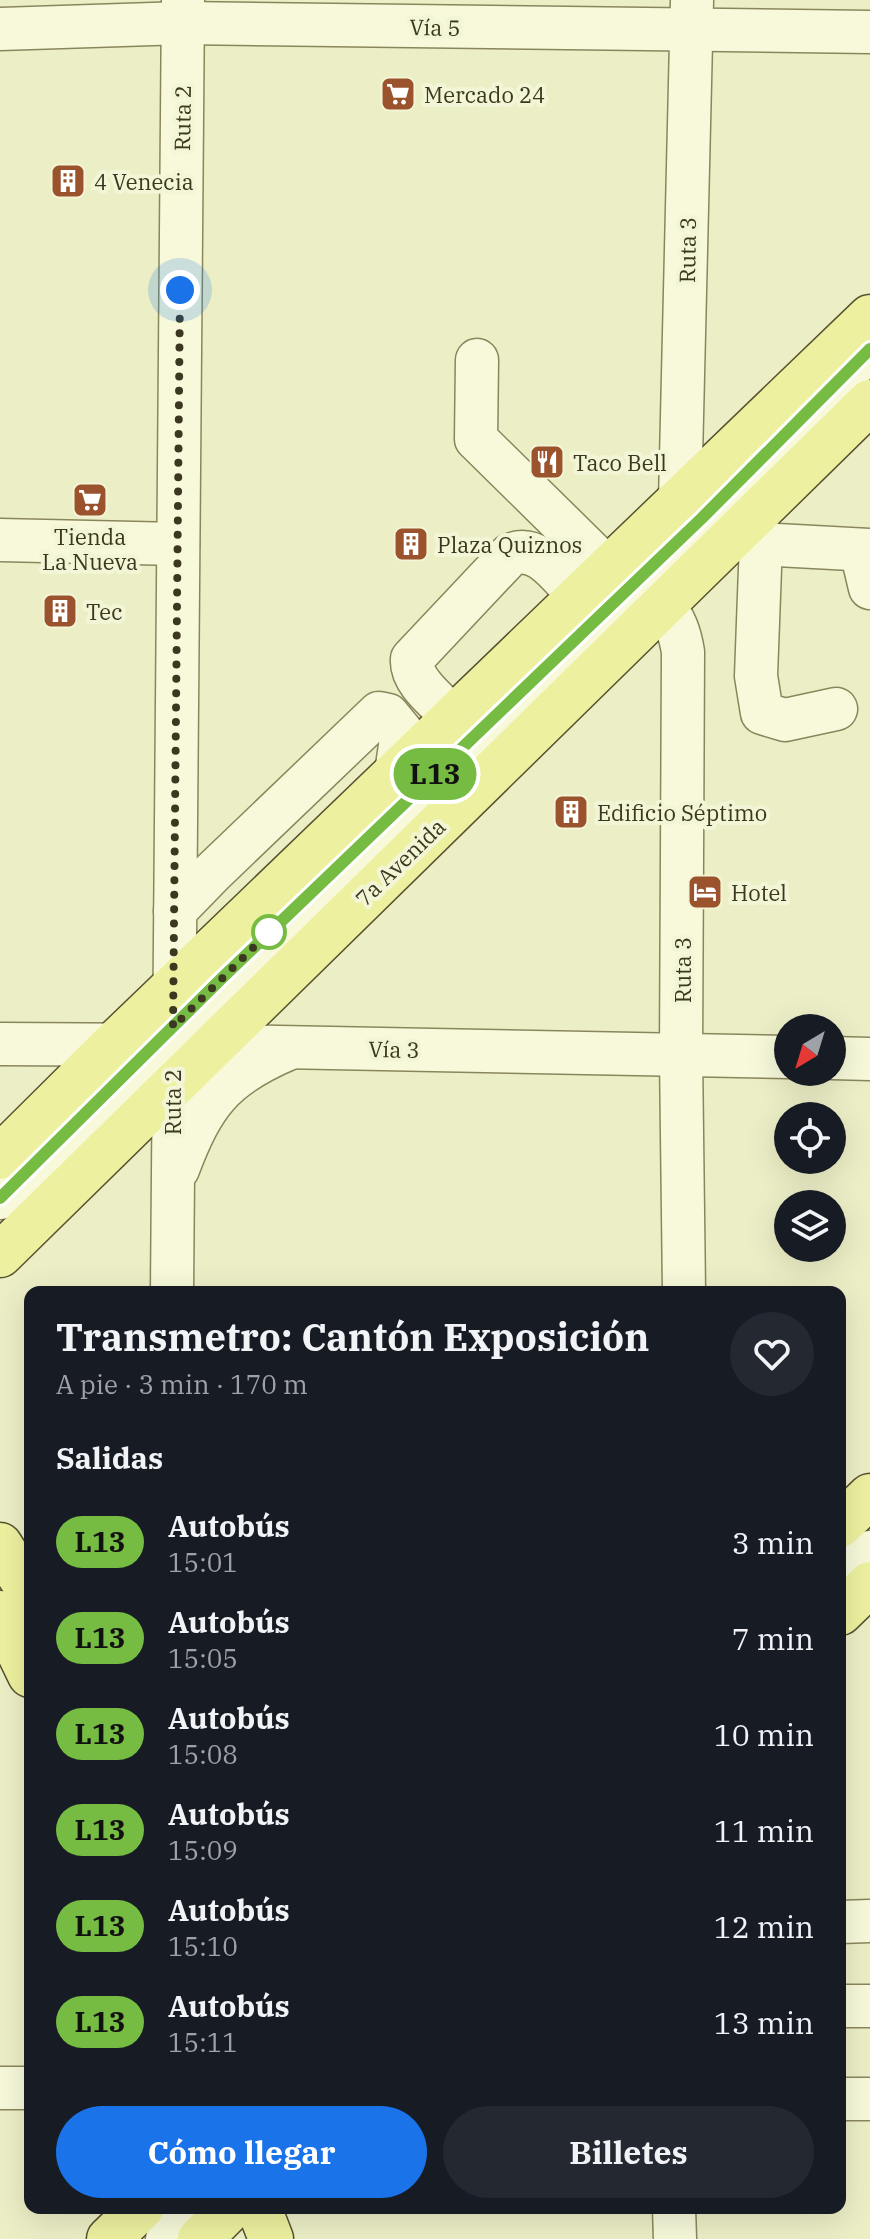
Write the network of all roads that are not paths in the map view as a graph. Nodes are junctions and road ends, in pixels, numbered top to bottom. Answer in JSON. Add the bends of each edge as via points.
{"nodes":[{"id":1,"x":183,"y":12,"type":"edge"},
{"id":2,"x":692,"y":15,"type":"edge"},
{"id":3,"x":0,"y":29,"type":"edge"},
{"id":4,"x":870,"y":32,"type":"edge"},
{"id":5,"x":870,"y":317,"type":"edge"},
{"id":6,"x":870,"y":349,"type":"edge"},
{"id":7,"x":477,"y":360,"type":"dead end"},
{"id":8,"x":870,"y":402,"type":"edge"},
{"id":9,"x":680,"y":500,"type":"junction"},
{"id":10,"x":752,"y":533,"type":"junction"},
{"id":11,"x":0,"y":540,"type":"edge"},
{"id":12,"x":178,"y":544,"type":"junction"},
{"id":13,"x":867,"y":562,"type":"edge"},
{"id":14,"x":594,"y":583,"type":"junction"},
{"id":15,"x":663,"y":604,"type":"junction"},
{"id":16,"x":836,"y":709,"type":"dead end"},
{"id":17,"x":454,"y":718,"type":"junction"},
{"id":18,"x":396,"y":773,"type":"junction"},
{"id":19,"x":175,"y":911,"type":"junction"},
{"id":20,"x":167,"y":1040,"type":"junction"},
{"id":21,"x":0,"y":1044,"type":"edge"},
{"id":22,"x":293,"y":1047,"type":"junction"},
{"id":23,"x":681,"y":1055,"type":"junction"},
{"id":24,"x":774,"y":1057,"type":"edge"},
{"id":25,"x":846,"y":1058,"type":"edge"},
{"id":26,"x":870,"y":1059,"type":"edge"},
{"id":27,"x":0,"y":1157,"type":"edge"},
{"id":28,"x":173,"y":1181,"type":"junction"},
{"id":29,"x":0,"y":1198,"type":"edge"},
{"id":30,"x":0,"y":1255,"type":"edge"},
{"id":31,"x":172,"y":1286,"type":"edge"},
{"id":32,"x":684,"y":1286,"type":"edge"},
{"id":33,"x":870,"y":1496,"type":"edge"},
{"id":34,"x":846,"y":1519,"type":"edge"},
{"id":35,"x":0,"y":1545,"type":"edge"},
{"id":36,"x":870,"y":1552,"type":"edge"},
{"id":37,"x":846,"y":1575,"type":"edge"},
{"id":38,"x":24,"y":1583,"type":"edge"},
{"id":39,"x":870,"y":1584,"type":"edge"},
{"id":40,"x":846,"y":1607,"type":"edge"},
{"id":41,"x":0,"y":1613,"type":"edge"},
{"id":42,"x":24,"y":1663,"type":"edge"},
{"id":43,"x":870,"y":1921,"type":"edge"},
{"id":44,"x":846,"y":1922,"type":"edge"},
{"id":45,"x":846,"y":2006,"type":"edge"},
{"id":46,"x":870,"y":2006,"type":"edge"},
{"id":47,"x":0,"y":2088,"type":"edge"},
{"id":48,"x":24,"y":2088,"type":"edge"},
{"id":49,"x":846,"y":2099,"type":"edge"},
{"id":50,"x":870,"y":2099,"type":"edge"},
{"id":51,"x":135,"y":2214,"type":"edge"},
{"id":52,"x":674,"y":2214,"type":"edge"},
{"id":53,"x":221,"y":2219,"type":"edge"},
{"id":54,"x":109,"y":2239,"type":"edge"},
{"id":55,"x":167,"y":2239,"type":"edge"},
{"id":56,"x":271,"y":2239,"type":"edge"},
{"id":57,"x":675,"y":2239,"type":"edge"}],
"edges":[{"from":1,"to":2,"type":"street","name":"Vía 5"},
{"from":1,"to":3,"type":"street","name":"Vía 5"},
{"from":1,"to":12,"type":"street","name":"Ruta 2"},
{"from":2,"to":4,"type":"street","name":"Vía 5"},
{"from":2,"to":9,"type":"street","name":"Ruta 3"},
{"from":5,"to":9,"type":"main road","name":"7a Avenida"},
{"from":6,"to":20,"type":"street"},
{"from":7,"to":14,"type":"street","via":[[476,439]]},
{"from":8,"to":10,"type":"main road","name":"7a Avenida"},
{"from":9,"to":14,"type":"main road","name":"7a Avenida"},
{"from":10,"to":13,"type":"street"},
{"from":10,"to":15,"type":"main road","name":"7a Avenida"},
{"from":10,"to":16,"type":"street","via":[[762,713],[785,720]]},
{"from":11,"to":12,"type":"street"},
{"from":12,"to":19,"type":"street","name":"Ruta 2","via":[[160,726]]},
{"from":14,"to":17,"type":"main road","name":"7a Avenida"},
{"from":14,"to":17,"type":"street","via":[[534,552],[510,555],[412,659],[418,680]]},
{"from":15,"to":20,"type":"main road","name":"7a Avenida"},
{"from":15,"to":23,"type":"street","name":"Ruta 3","via":[[680,633],[683,652]]},
{"from":17,"to":18,"type":"main road","name":"7a Avenida"},
{"from":18,"to":19,"type":"street","via":[[402,732],[388,715],[379,713]]},
{"from":18,"to":20,"type":"main road","name":"7a Avenida"},
{"from":19,"to":20,"type":"street","name":"Ruta 2"},
{"from":20,"to":21,"type":"street","name":"Vía 3"},
{"from":20,"to":22,"type":"street","name":"Vía 3"},
{"from":20,"to":27,"type":"main road","name":"7a Avenida"},
{"from":20,"to":28,"type":"street","name":"Ruta 2"},
{"from":20,"to":29,"type":"street"},
{"from":20,"to":30,"type":"main road","name":"7a Avenida"},
{"from":22,"to":23,"type":"street","name":"Vía 3"},
{"from":22,"to":28,"type":"street","via":[[244,1070],[214,1098]]},
{"from":23,"to":24,"type":"street","name":"Vía 3"},
{"from":23,"to":32,"type":"street","name":"Ruta 3"},
{"from":25,"to":26,"type":"street"},
{"from":28,"to":31,"type":"street","name":"Ruta 2"},
{"from":33,"to":34,"type":"main road"},
{"from":35,"to":38,"type":"main road"},
{"from":36,"to":37,"type":"street"},
{"from":39,"to":40,"type":"main road"},
{"from":41,"to":42,"type":"main road"},
{"from":43,"to":44,"type":"street"},
{"from":45,"to":46,"type":"street"},
{"from":47,"to":48,"type":"street"},
{"from":49,"to":50,"type":"street"},
{"from":51,"to":54,"type":"main road"},
{"from":52,"to":57,"type":"street"},
{"from":53,"to":55,"type":"street"},
{"from":53,"to":56,"type":"main road"}]}
